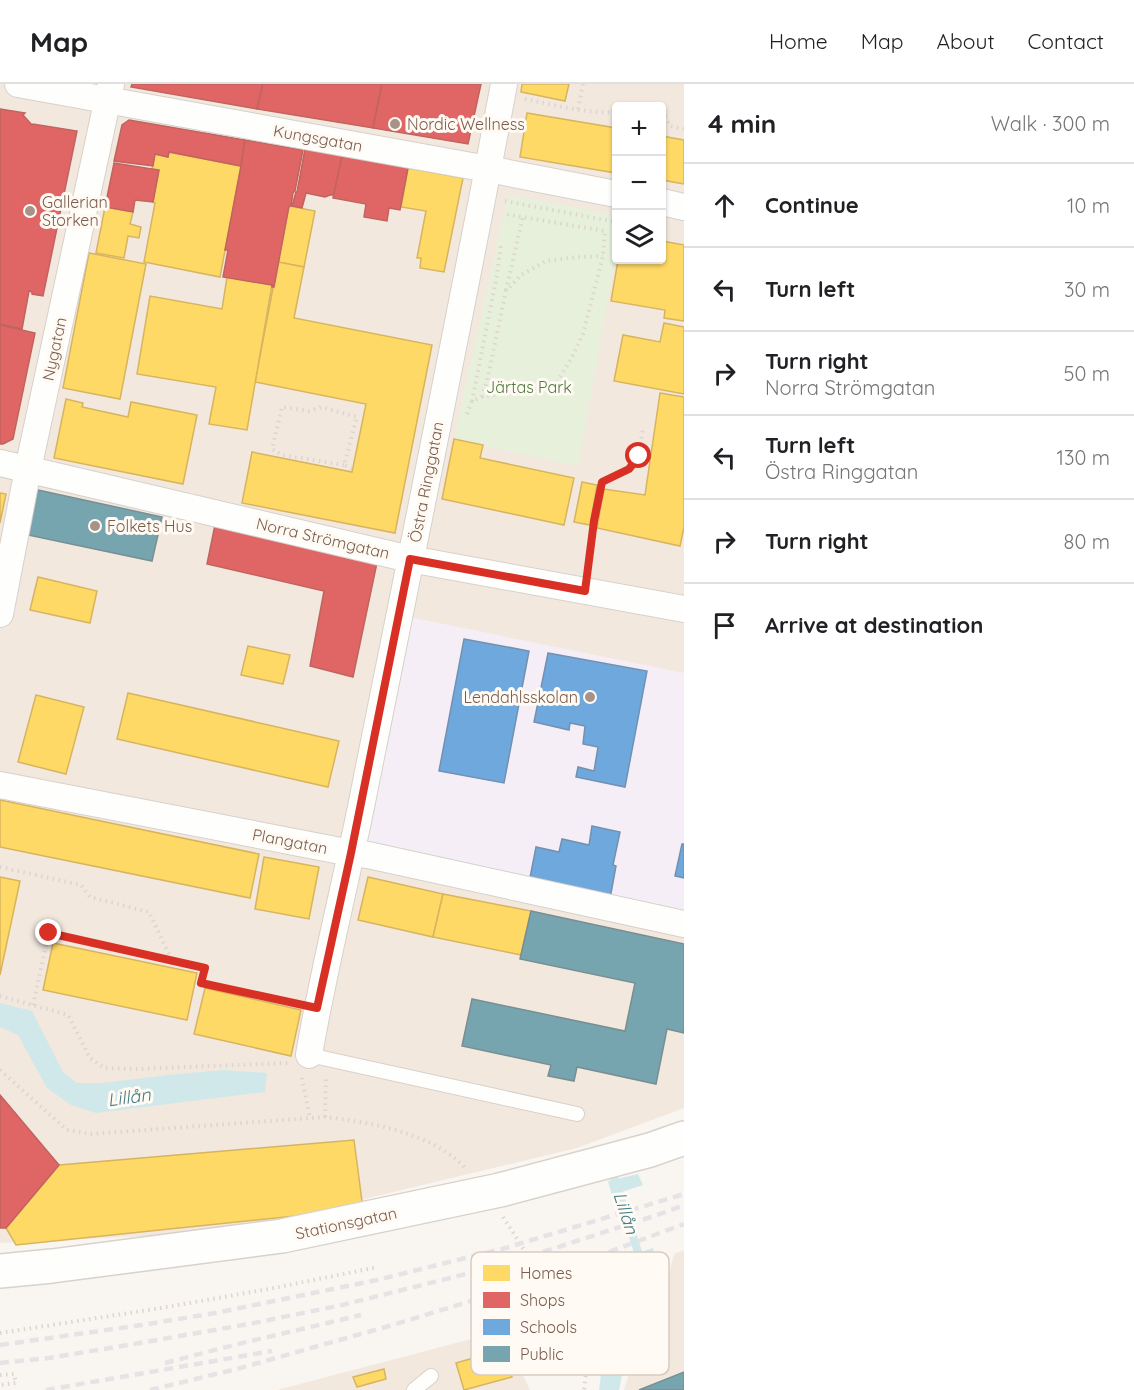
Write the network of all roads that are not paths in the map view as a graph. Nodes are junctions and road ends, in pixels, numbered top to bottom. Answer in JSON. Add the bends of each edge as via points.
{"nodes":[{"id":1,"x":18,"y":84,"type":"edge"},
{"id":2,"x":503,"y":89,"type":"edge"},
{"id":3,"x":109,"y":92,"type":"edge"},
{"id":4,"x":488,"y":169,"type":"junction"},
{"id":5,"x":612,"y":193,"type":"edge"},
{"id":6,"x":666,"y":203,"type":"edge"},
{"id":7,"x":684,"y":207,"type":"edge"},
{"id":8,"x":0,"y":463,"type":"edge"},
{"id":9,"x":28,"y":469,"type":"junction"},
{"id":10,"x":410,"y":559,"type":"junction"},
{"id":11,"x":684,"y":609,"type":"edge"},
{"id":12,"x":0,"y":614,"type":"edge"},
{"id":13,"x":0,"y":785,"type":"edge"},
{"id":14,"x":351,"y":853,"type":"junction"},
{"id":15,"x":684,"y":924,"type":"edge"},
{"id":16,"x":301,"y":1064,"type":"joint"},
{"id":17,"x":577,"y":1114,"type":"dead end"},
{"id":18,"x":684,"y":1138,"type":"edge"},
{"id":19,"x":0,"y":1271,"type":"edge"},
{"id":20,"x":431,"y":1376,"type":"dead end"},
{"id":21,"x":414,"y":1390,"type":"edge"}],
"edges":[{"from":1,"to":3,"type":"street","name":"Kungsgatan"},
{"from":2,"to":4,"type":"street","name":"Östra Ringgatan"},
{"from":3,"to":4,"type":"street","name":"Kungsgatan"},
{"from":3,"to":9,"type":"street","name":"Nygatan"},
{"from":4,"to":5,"type":"street","name":"Kungsgatan"},
{"from":4,"to":10,"type":"street","name":"Östra Ringgatan"},
{"from":6,"to":7,"type":"street"},
{"from":8,"to":9,"type":"street","name":"Norra Strömgatan"},
{"from":9,"to":10,"type":"street","name":"Norra Strömgatan"},
{"from":9,"to":12,"type":"street","name":"Nygatan"},
{"from":10,"to":11,"type":"street","name":"Norra Strömgatan"},
{"from":10,"to":14,"type":"street","name":"Östra Ringgatan"},
{"from":13,"to":14,"type":"street","name":"Plangatan"},
{"from":14,"to":15,"type":"street","name":"Plangatan"},
{"from":14,"to":16,"type":"street","name":"Östra Ringgatan"},
{"from":16,"to":17,"type":"lane"},
{"from":18,"to":19,"type":"street","name":"Stationsgatan","via":[[500,1190],[282,1236]]},
{"from":20,"to":21,"type":"lane"}]}
